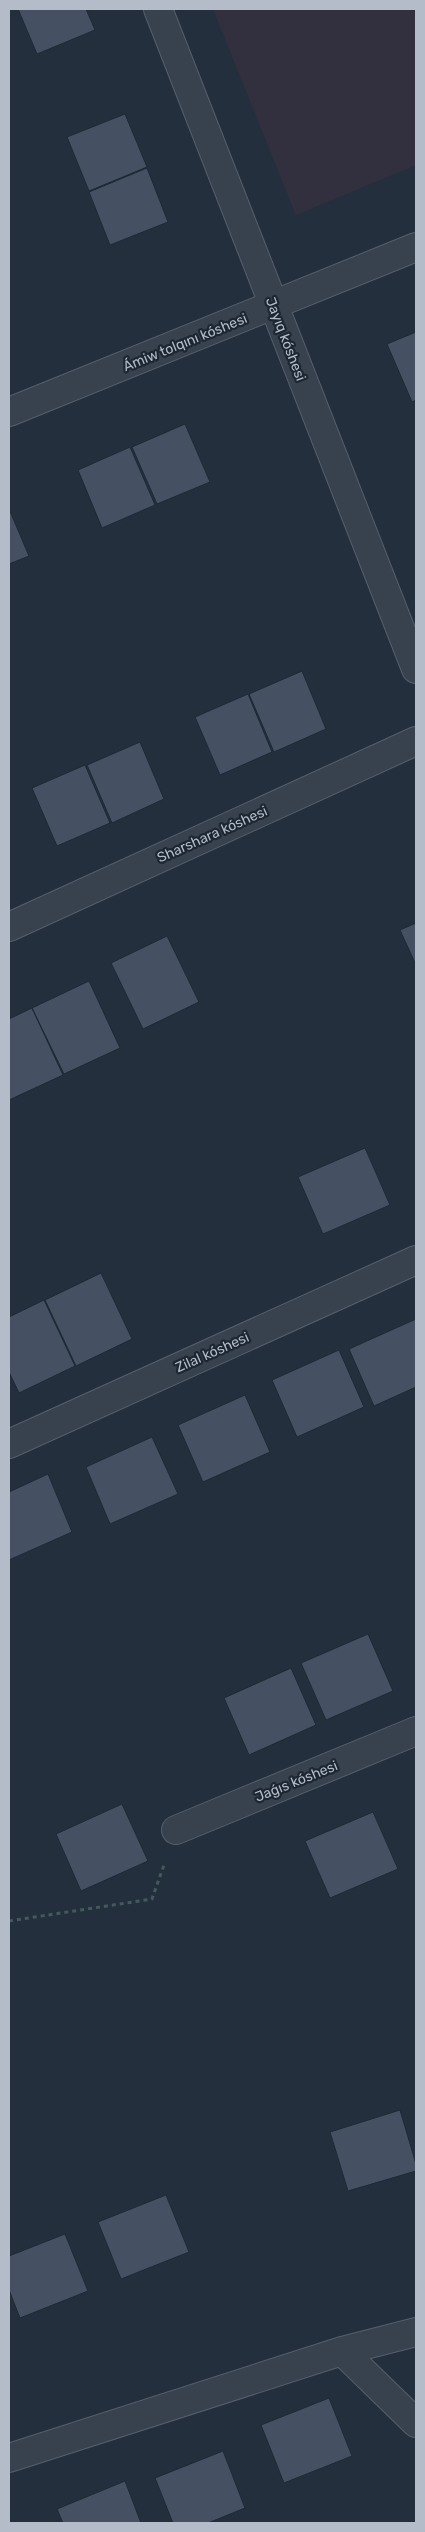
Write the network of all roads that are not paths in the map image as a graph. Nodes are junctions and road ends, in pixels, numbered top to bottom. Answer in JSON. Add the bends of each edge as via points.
{"nodes":[{"id":1,"x":158,"y":9,"type":"edge"},
{"id":2,"x":416,"y":247,"type":"edge"},
{"id":3,"x":274,"y":307,"type":"junction"},
{"id":4,"x":9,"y":412,"type":"edge"},
{"id":5,"x":416,"y":669,"type":"edge"},
{"id":6,"x":416,"y":741,"type":"edge"},
{"id":7,"x":9,"y":927,"type":"edge"},
{"id":8,"x":416,"y":1260,"type":"edge"},
{"id":9,"x":9,"y":1444,"type":"edge"},
{"id":10,"x":416,"y":1731,"type":"edge"},
{"id":11,"x":176,"y":1830,"type":"road end"},
{"id":12,"x":416,"y":2332,"type":"edge"},
{"id":13,"x":342,"y":2351,"type":"junction"},
{"id":14,"x":416,"y":2423,"type":"edge"},
{"id":15,"x":9,"y":2458,"type":"edge"}],
"edges":[{"from":1,"to":3,"type":"street","name":"Jayıq kóshesi"},
{"from":2,"to":3,"type":"street","name":"Ámiw tolqını kóshesi"},
{"from":3,"to":4,"type":"street","name":"Ámiw tolqını kóshesi"},
{"from":3,"to":5,"type":"street","name":"Jayıq kóshesi"},
{"from":6,"to":7,"type":"street","name":"Sharshara kóshesi"},
{"from":8,"to":9,"type":"street","name":"Zilal kóshesi"},
{"from":10,"to":11,"type":"street","name":"Jaǵıs kóshesi"},
{"from":12,"to":13,"type":"street"},
{"from":13,"to":14,"type":"street"},
{"from":13,"to":15,"type":"street"}]}
